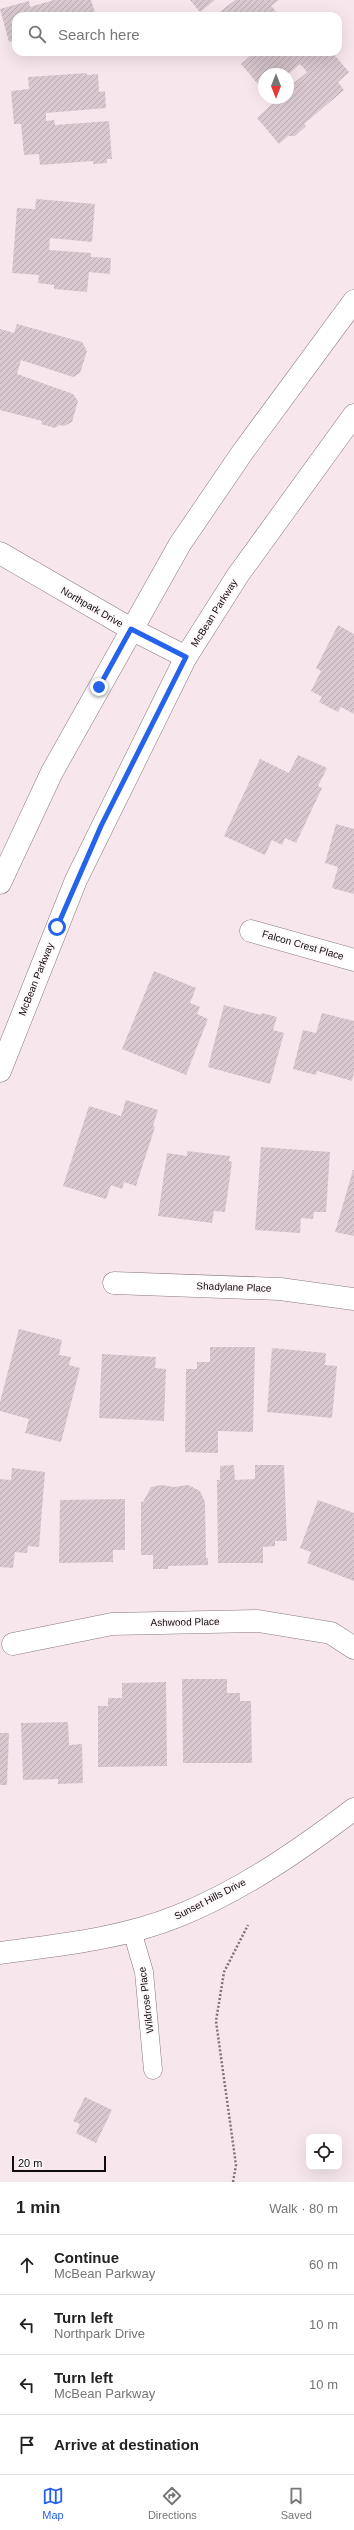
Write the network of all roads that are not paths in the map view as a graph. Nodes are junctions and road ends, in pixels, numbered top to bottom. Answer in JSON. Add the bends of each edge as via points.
{"nodes":[{"id":1,"x":354,"y":300,"type":"edge"},
{"id":2,"x":354,"y":414,"type":"edge"},
{"id":3,"x":0,"y":553,"type":"edge"},
{"id":4,"x":131,"y":629,"type":"junction"},
{"id":5,"x":186,"y":657,"type":"junction"},
{"id":6,"x":0,"y":883,"type":"edge"},
{"id":7,"x":251,"y":930,"type":"dead end"},
{"id":8,"x":354,"y":960,"type":"edge"},
{"id":9,"x":0,"y":1071,"type":"edge"},
{"id":10,"x":114,"y":1283,"type":"dead end"},
{"id":11,"x":354,"y":1299,"type":"edge"},
{"id":12,"x":13,"y":1644,"type":"dead end"},
{"id":13,"x":354,"y":1648,"type":"edge"},
{"id":14,"x":354,"y":1808,"type":"edge"},
{"id":15,"x":132,"y":1931,"type":"junction"},
{"id":16,"x":0,"y":1953,"type":"edge"},
{"id":17,"x":153,"y":2070,"type":"dead end"}],
"edges":[{"from":1,"to":4,"type":"main road","via":[[242,453],[184,538]]},
{"from":2,"to":5,"type":"main road","name":"McBean Parkway","via":[[238,575]]},
{"from":3,"to":4,"type":"main road","name":"Northpark Drive"},
{"from":4,"to":5,"type":"main road","name":"Northpark Drive"},
{"from":4,"to":6,"type":"main road","via":[[52,772]]},
{"from":5,"to":9,"type":"main road","name":"McBean Parkway","via":[[76,880]]},
{"from":7,"to":8,"type":"main road","name":"Falcon Crest Place"},
{"from":10,"to":11,"type":"main road","name":"Shadylane Place","via":[[280,1289]]},
{"from":12,"to":13,"type":"main road","name":"Ashwood Place","via":[[112,1624],[258,1621],[332,1632]]},
{"from":14,"to":15,"type":"main road","name":"Sunset Hills Drive","via":[[313,1840],[234,1888],[178,1916]]},
{"from":15,"to":16,"type":"main road","name":"Sunset Hills Drive","via":[[76,1944]]},
{"from":15,"to":17,"type":"lane","name":"Wildrose Place","via":[[144,1972]]}]}
